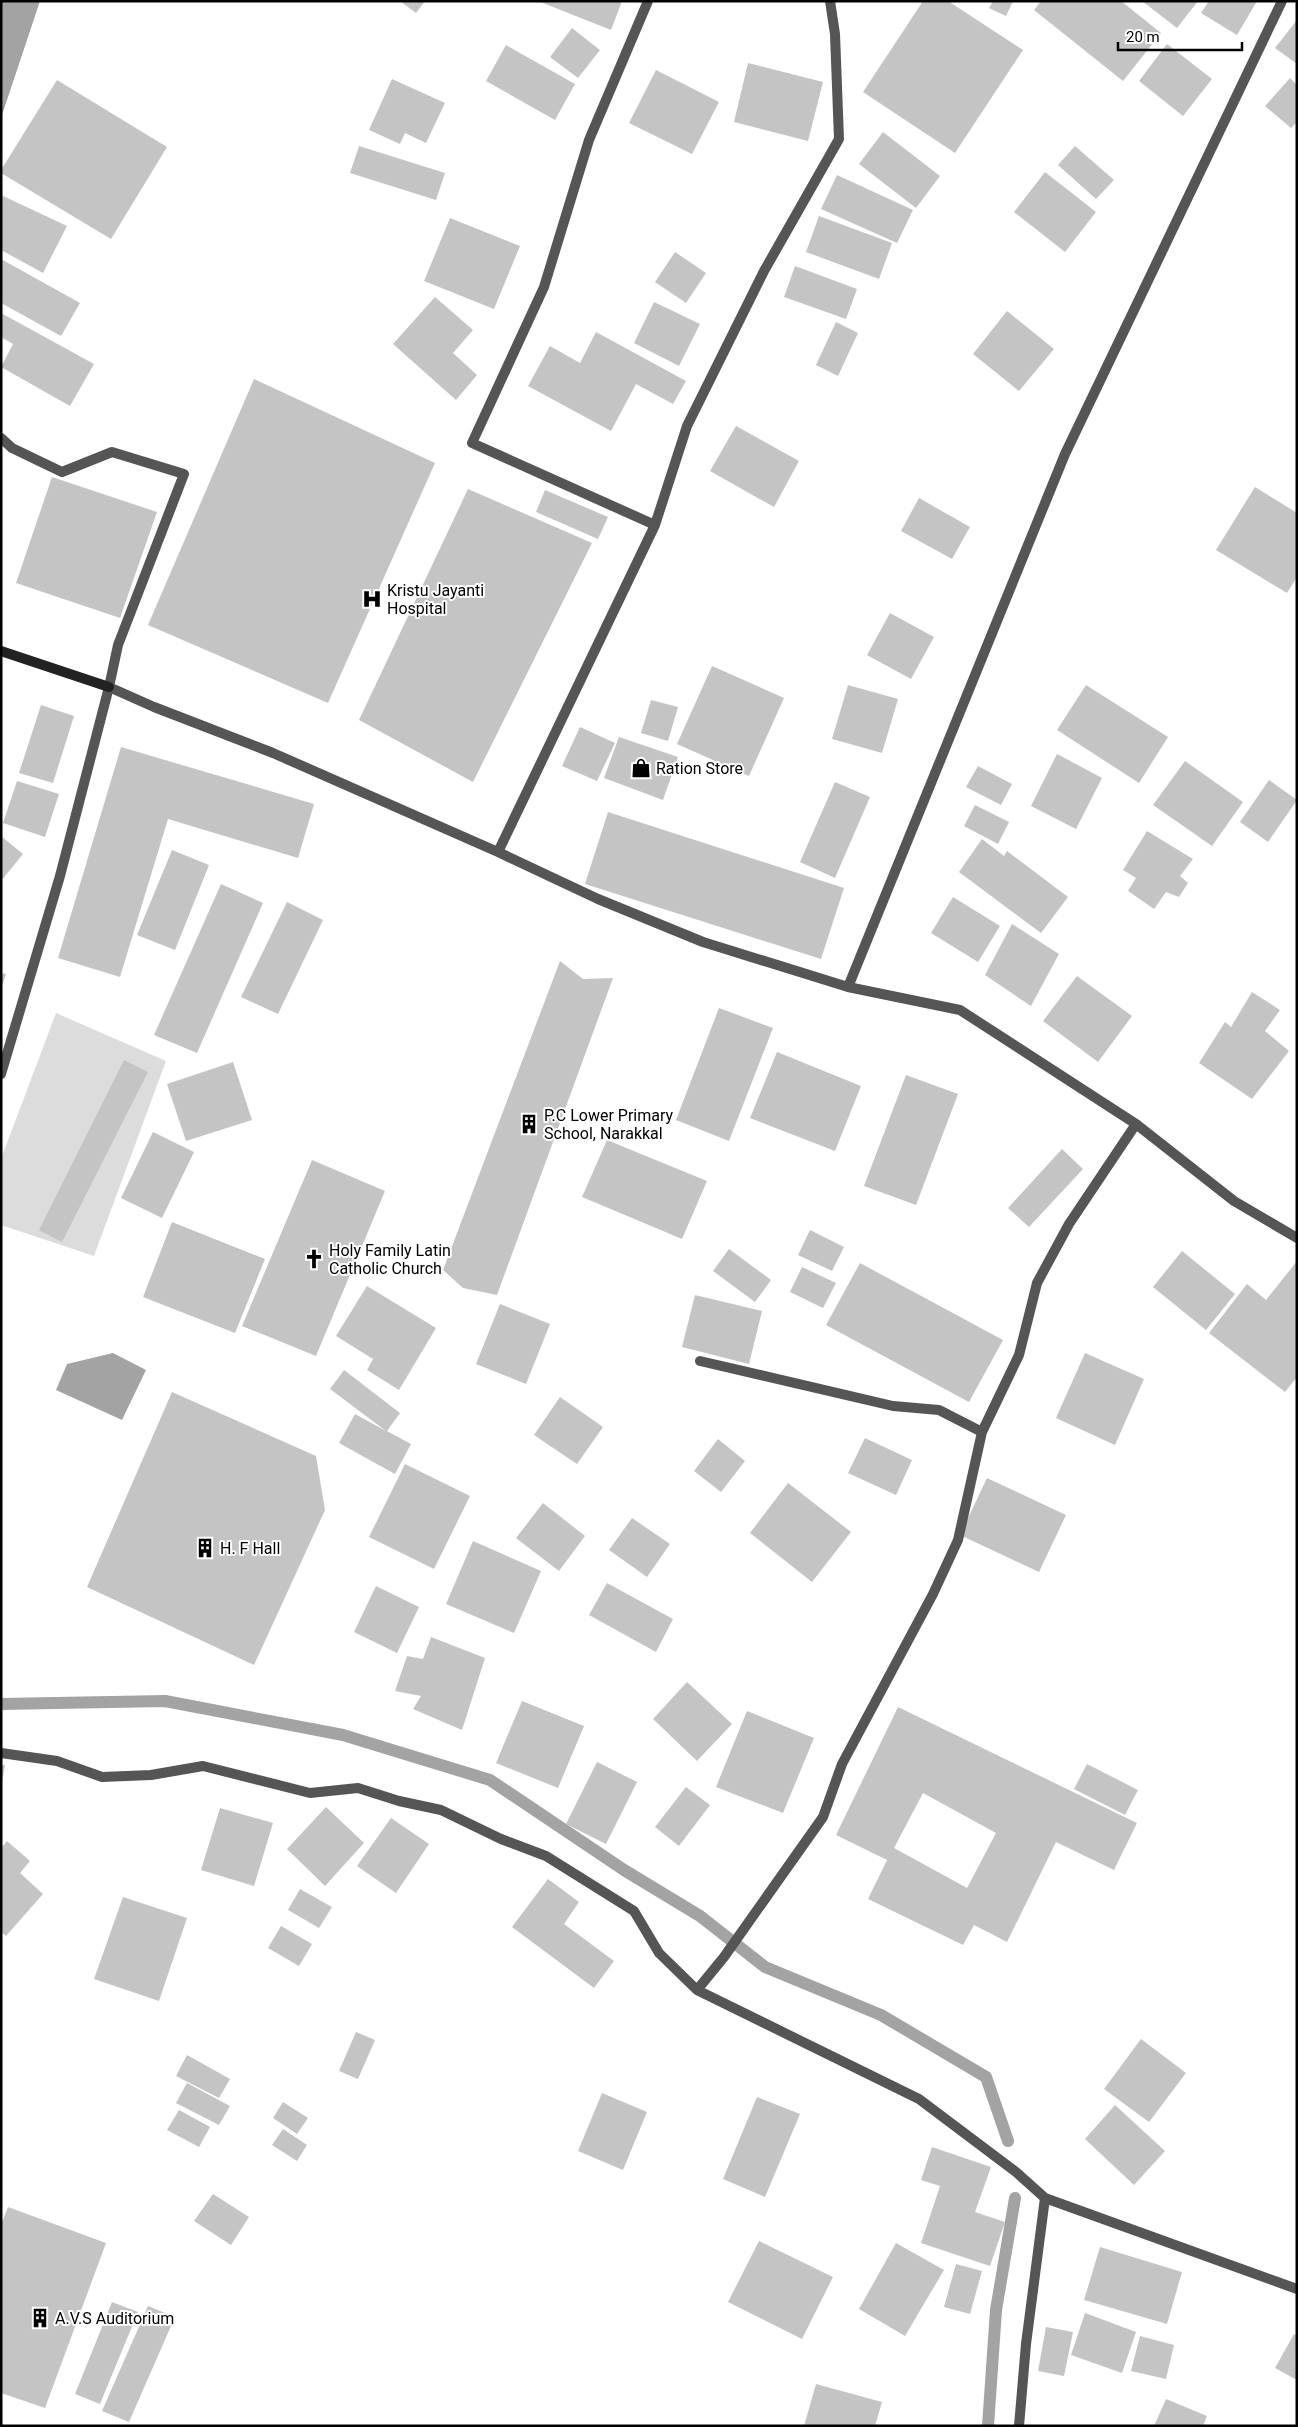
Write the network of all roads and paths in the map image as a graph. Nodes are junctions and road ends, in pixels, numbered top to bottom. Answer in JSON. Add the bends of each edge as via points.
{"nodes":[{"id":1,"x":648,"y":1,"type":"edge"},
{"id":2,"x":830,"y":1,"type":"edge"},
{"id":3,"x":1282,"y":1,"type":"edge"},
{"id":4,"x":1,"y":438,"type":"edge"},
{"id":5,"x":654,"y":525,"type":"junction"},
{"id":6,"x":1,"y":651,"type":"edge"},
{"id":7,"x":109,"y":687,"type":"junction"},
{"id":8,"x":498,"y":852,"type":"junction"},
{"id":9,"x":848,"y":987,"type":"junction"},
{"id":10,"x":1,"y":1074,"type":"edge"},
{"id":11,"x":1136,"y":1124,"type":"junction"},
{"id":12,"x":1297,"y":1238,"type":"edge"},
{"id":13,"x":700,"y":1361,"type":"dead end"},
{"id":14,"x":982,"y":1432,"type":"junction"},
{"id":15,"x":1,"y":1753,"type":"edge"},
{"id":16,"x":697,"y":1990,"type":"junction"},
{"id":17,"x":1044,"y":2198,"type":"junction"},
{"id":18,"x":1297,"y":2289,"type":"edge"},
{"id":19,"x":1018,"y":2426,"type":"edge"}],
"edges":[{"from":1,"to":5,"type":"street","via":[[589,140],[544,287],[472,443]]},
{"from":2,"to":5,"type":"street","via":[[835,34],[839,139],[764,271],[687,426]]},
{"from":3,"to":9,"type":"street","via":[[1065,454]]},
{"from":4,"to":7,"type":"street","via":[[12,448],[62,472],[112,452],[184,474],[118,646]]},
{"from":5,"to":8,"type":"street"},
{"from":6,"to":7,"type":"main road"},
{"from":7,"to":8,"type":"street","via":[[154,708],[273,753]]},
{"from":7,"to":10,"type":"street","via":[[60,876]]},
{"from":8,"to":9,"type":"street","via":[[598,899],[703,942]]},
{"from":9,"to":11,"type":"street","via":[[960,1010]]},
{"from":11,"to":12,"type":"street","via":[[1234,1201]]},
{"from":11,"to":14,"type":"street","via":[[1069,1224],[1037,1284],[1019,1355]]},
{"from":13,"to":14,"type":"street","via":[[893,1406],[939,1410]]},
{"from":14,"to":16,"type":"street","via":[[954,1549],[842,1764],[823,1817]]},
{"from":15,"to":16,"type":"street","via":[[57,1760],[102,1777],[151,1775],[203,1766],[310,1792],[358,1788],[441,1810],[546,1856],[634,1911],[659,1953]]},
{"from":16,"to":17,"type":"street","via":[[919,2099],[1016,2172]]},
{"from":17,"to":18,"type":"street"},
{"from":17,"to":19,"type":"street"}]}
